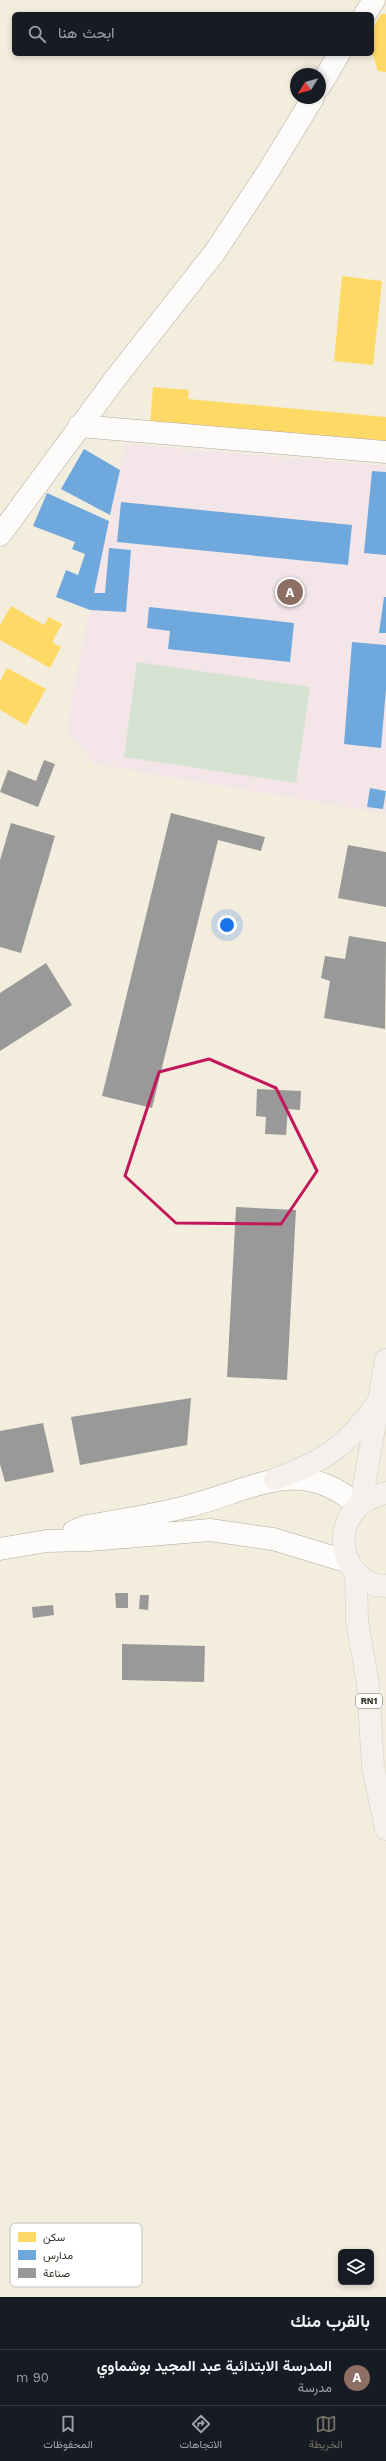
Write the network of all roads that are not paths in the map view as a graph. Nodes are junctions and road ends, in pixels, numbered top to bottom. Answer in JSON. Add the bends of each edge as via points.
{"nodes":[{"id":1,"x":374,"y":0,"type":"edge"},
{"id":2,"x":366,"y":12,"type":"edge"},
{"id":3,"x":338,"y":56,"type":"edge"},
{"id":4,"x":326,"y":76,"type":"edge"},
{"id":5,"x":309,"y":104,"type":"edge"},
{"id":6,"x":80,"y":426,"type":"junction"},
{"id":7,"x":386,"y":452,"type":"edge"},
{"id":8,"x":0,"y":535,"type":"edge"},
{"id":9,"x":386,"y":1360,"type":"edge"},
{"id":10,"x":380,"y":1400,"type":"junction"},
{"id":11,"x":275,"y":1479,"type":"junction"},
{"id":12,"x":386,"y":1493,"type":"edge"},
{"id":13,"x":360,"y":1504,"type":"junction"},
{"id":14,"x":47,"y":1541,"type":"junction"},
{"id":15,"x":0,"y":1549,"type":"edge"},
{"id":16,"x":352,"y":1567,"type":"junction"},
{"id":17,"x":386,"y":1586,"type":"edge"},
{"id":18,"x":386,"y":1829,"type":"edge"}],
"edges":[{"from":1,"to":2,"type":"street"},
{"from":3,"to":4,"type":"street"},
{"from":5,"to":6,"type":"street","via":[[215,252]]},
{"from":6,"to":7,"type":"street"},
{"from":6,"to":8,"type":"street"},
{"from":9,"to":10,"type":"main road","number":"RN1"},
{"from":10,"to":11,"type":"main road","via":[[360,1427],[335,1450],[307,1468]]},
{"from":10,"to":13,"type":"main road","number":"RN1"},
{"from":11,"to":13,"type":"street","via":[[311,1480],[345,1494]]},
{"from":11,"to":14,"type":"street","via":[[189,1506],[87,1526]]},
{"from":12,"to":13,"type":"main road","via":[[373,1496]]},
{"from":13,"to":16,"type":"main road","number":"RN1","via":[[350,1515],[343,1538]]},
{"from":14,"to":15,"type":"street"},
{"from":14,"to":16,"type":"street","via":[[210,1530],[273,1540]]},
{"from":16,"to":17,"type":"main road","via":[[368,1581]]},
{"from":16,"to":18,"type":"main road","number":"RN1","via":[[368,1684],[373,1767]]}]}
